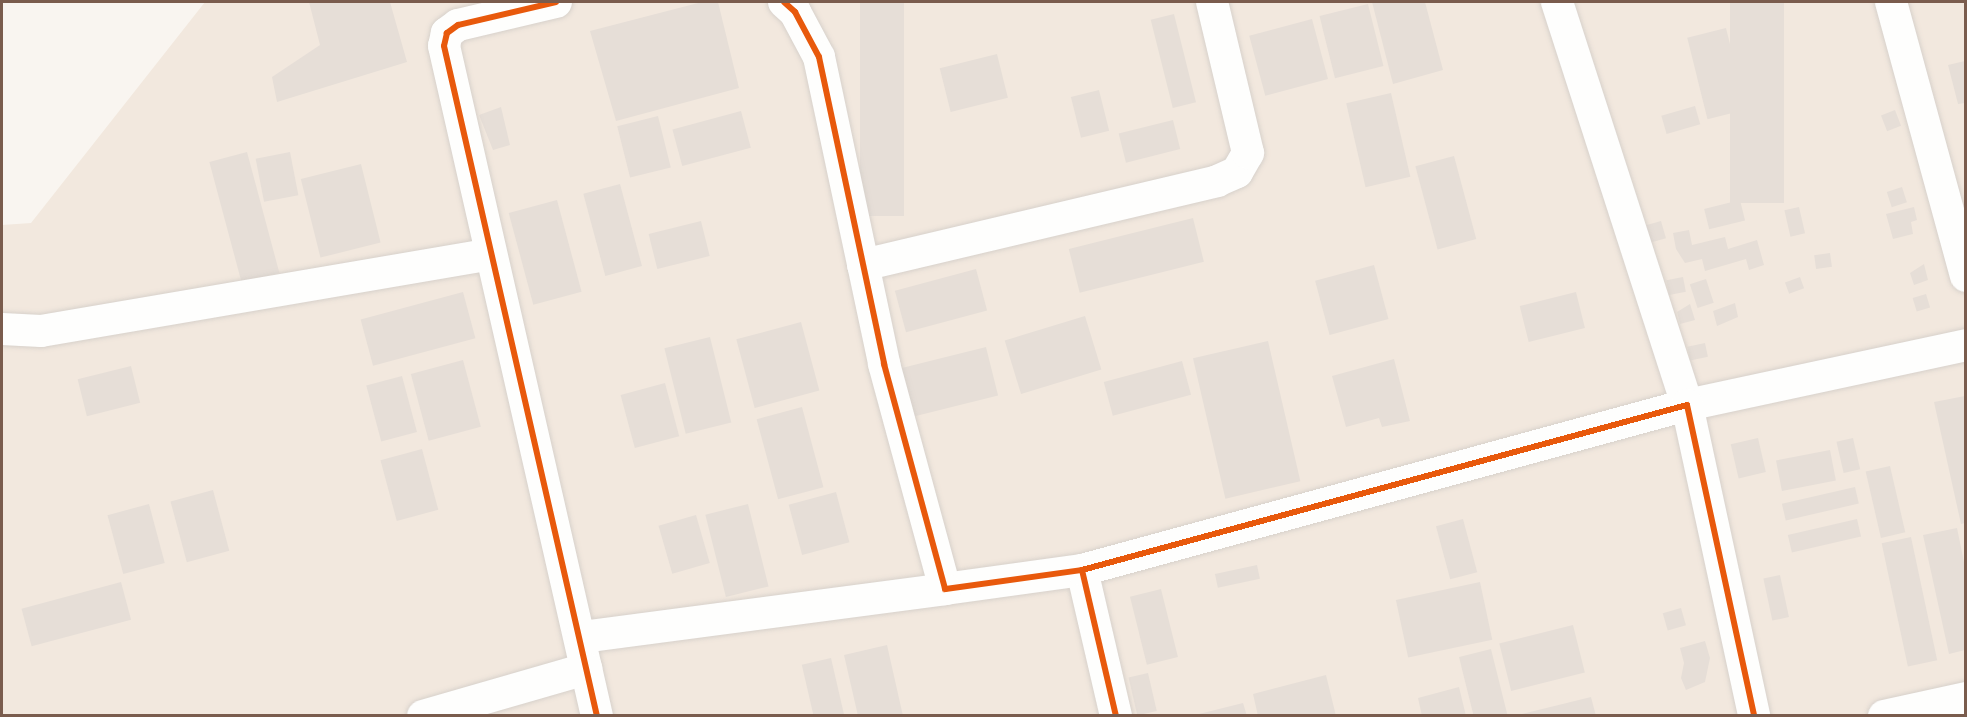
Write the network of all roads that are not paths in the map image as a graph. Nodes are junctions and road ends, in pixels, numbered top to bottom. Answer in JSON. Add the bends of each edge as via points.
{"nodes":[{"id":1,"x":556,"y":2,"type":"edge"},
{"id":2,"x":784,"y":2,"type":"edge"},
{"id":3,"x":1212,"y":2,"type":"edge"},
{"id":4,"x":1557,"y":2,"type":"edge"},
{"id":5,"x":1891,"y":2,"type":"edge"},
{"id":6,"x":490,"y":254,"type":"junction"},
{"id":7,"x":863,"y":264,"type":"junction"},
{"id":8,"x":1965,"y":276,"type":"edge"},
{"id":9,"x":2,"y":330,"type":"edge"},
{"id":10,"x":1965,"y":345,"type":"edge"},
{"id":11,"x":1687,"y":405,"type":"junction"},
{"id":12,"x":1082,"y":570,"type":"junction"},
{"id":13,"x":945,"y":589,"type":"junction"},
{"id":14,"x":582,"y":637,"type":"junction"},
{"id":15,"x":586,"y":669,"type":"junction"},
{"id":16,"x":1965,"y":698,"type":"edge"},
{"id":17,"x":423,"y":716,"type":"edge"},
{"id":18,"x":597,"y":716,"type":"edge"},
{"id":19,"x":1116,"y":716,"type":"edge"},
{"id":20,"x":1754,"y":716,"type":"edge"},
{"id":21,"x":1884,"y":716,"type":"edge"}],
"edges":[{"from":1,"to":6,"type":"street","via":[[458,25],[447,33],[444,46]]},
{"from":2,"to":7,"type":"street","via":[[795,12],[819,57]]},
{"from":3,"to":7,"type":"street","via":[[1248,153],[1237,172],[1217,181]]},
{"from":4,"to":11,"type":"street"},
{"from":5,"to":8,"type":"street"},
{"from":6,"to":9,"type":"street","via":[[41,331]]},
{"from":6,"to":14,"type":"street"},
{"from":7,"to":13,"type":"street","via":[[884,364]]},
{"from":10,"to":11,"type":"street"},
{"from":11,"to":12,"type":"street"},
{"from":11,"to":20,"type":"street"},
{"from":12,"to":13,"type":"street"},
{"from":12,"to":19,"type":"street"},
{"from":13,"to":14,"type":"street"},
{"from":14,"to":15,"type":"street"},
{"from":15,"to":17,"type":"street"},
{"from":15,"to":18,"type":"street"},
{"from":16,"to":21,"type":"street"}]}
